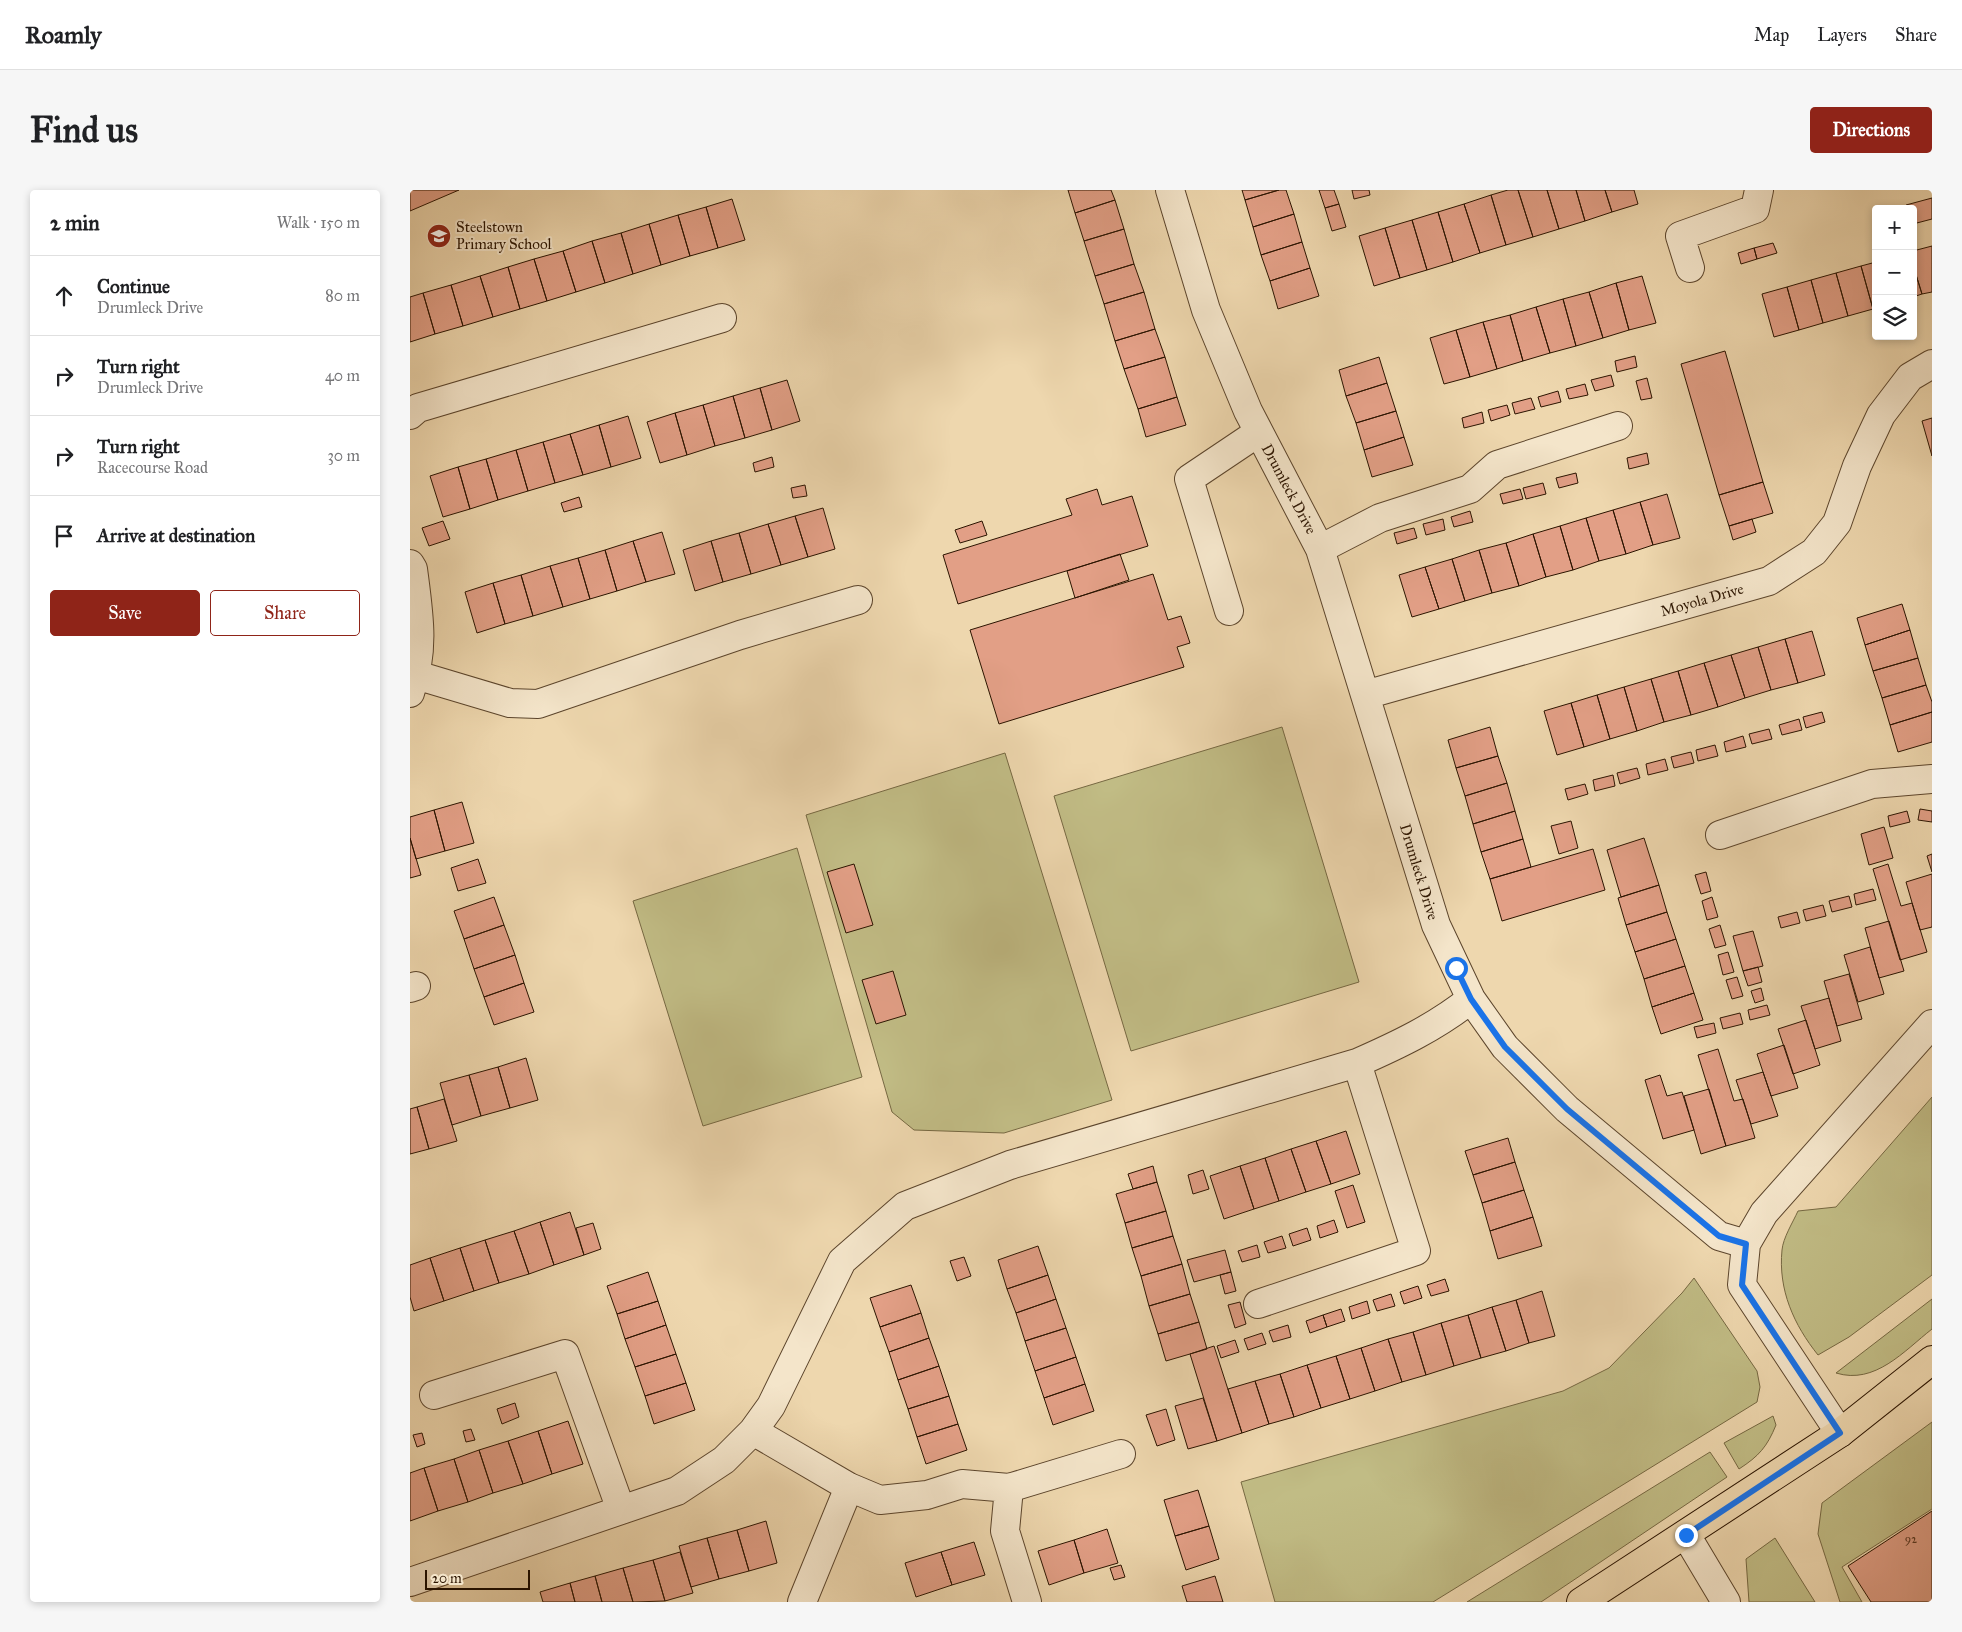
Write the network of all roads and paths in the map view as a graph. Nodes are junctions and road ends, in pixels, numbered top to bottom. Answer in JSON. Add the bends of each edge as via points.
{"nodes":[{"id":1,"x":1170,"y":190,"type":"edge"},
{"id":2,"x":1757,"y":200,"type":"edge"},
{"id":3,"x":1690,"y":268,"type":"dead end"},
{"id":4,"x":722,"y":318,"type":"dead end"},
{"id":5,"x":1932,"y":364,"type":"edge"},
{"id":6,"x":410,"y":415,"type":"edge"},
{"id":7,"x":1618,"y":426,"type":"dead end"},
{"id":8,"x":1259,"y":432,"type":"junction"},
{"id":9,"x":1320,"y":549,"type":"junction"},
{"id":10,"x":410,"y":564,"type":"edge"},
{"id":11,"x":858,"y":600,"type":"dead end"},
{"id":12,"x":1229,"y":611,"type":"dead end"},
{"id":13,"x":413,"y":684,"type":"edge"},
{"id":14,"x":1365,"y":695,"type":"junction"},
{"id":15,"x":1932,"y":779,"type":"edge"},
{"id":16,"x":1720,"y":835,"type":"dead end"},
{"id":17,"x":1471,"y":999,"type":"junction"},
{"id":18,"x":1932,"y":1024,"type":"edge"},
{"id":19,"x":1357,"y":1063,"type":"junction"},
{"id":20,"x":1746,"y":1244,"type":"junction"},
{"id":21,"x":1258,"y":1304,"type":"dead end"},
{"id":22,"x":1932,"y":1360,"type":"edge"},
{"id":23,"x":434,"y":1395,"type":"dead end"},
{"id":24,"x":752,"y":1431,"type":"junction"},
{"id":25,"x":1840,"y":1433,"type":"junction"},
{"id":26,"x":1121,"y":1454,"type":"dead end"},
{"id":27,"x":849,"y":1486,"type":"junction"},
{"id":28,"x":1009,"y":1488,"type":"junction"},
{"id":29,"x":621,"y":1510,"type":"junction"},
{"id":30,"x":1686,"y":1535,"type":"junction"},
{"id":31,"x":410,"y":1582,"type":"edge"},
{"id":32,"x":802,"y":1602,"type":"edge"},
{"id":33,"x":1027,"y":1602,"type":"edge"},
{"id":34,"x":1581,"y":1602,"type":"edge"},
{"id":35,"x":1726,"y":1602,"type":"edge"}],
"edges":[{"from":1,"to":8,"type":"street","name":"Drumleck Drive","via":[[1206,310]]},
{"from":2,"to":3,"type":"street","via":[[1680,236]]},
{"from":4,"to":6,"type":"street","via":[[418,408]]},
{"from":5,"to":14,"type":"street","name":"Moyola Drive","via":[[1910,377],[1881,415],[1857,466],[1837,523],[1814,552],[1769,581]]},
{"from":7,"to":9,"type":"street","via":[[1497,465],[1470,489],[1380,518]]},
{"from":8,"to":9,"type":"street","name":"Drumleck Drive"},
{"from":8,"to":12,"type":"street","via":[[1189,479]]},
{"from":9,"to":14,"type":"street","name":"Drumleck Drive"},
{"from":10,"to":13,"type":"street","via":[[421,630]]},
{"from":11,"to":13,"type":"street","via":[[740,635],[538,704],[510,703]]},
{"from":14,"to":17,"type":"street","name":"Drumleck Drive","via":[[1436,925]]},
{"from":15,"to":16,"type":"street","via":[[1872,784]]},
{"from":17,"to":19,"type":"street","via":[[1410,1040]]},
{"from":17,"to":20,"type":"street","name":"Drumleck Drive","via":[[1505,1047],[1567,1109],[1719,1236]]},
{"from":18,"to":20,"type":"street","via":[[1764,1213]]},
{"from":19,"to":21,"type":"street","via":[[1416,1251]]},
{"from":19,"to":24,"type":"street","via":[[1010,1165],[905,1206],[842,1261],[771,1406]]},
{"from":20,"to":25,"type":"street","via":[[1742,1285]]},
{"from":22,"to":25,"type":"main road"},
{"from":23,"to":29,"type":"street","via":[[565,1354]]},
{"from":24,"to":27,"type":"street"},
{"from":24,"to":29,"type":"street","via":[[724,1460],[677,1491]]},
{"from":25,"to":30,"type":"main road"},
{"from":26,"to":28,"type":"street"},
{"from":27,"to":28,"type":"street","via":[[880,1500],[927,1495],[962,1484]]},
{"from":27,"to":32,"type":"street"},
{"from":28,"to":33,"type":"street","via":[[1004,1530]]},
{"from":29,"to":31,"type":"street"},
{"from":30,"to":34,"type":"main road"},
{"from":30,"to":35,"type":"street"}]}
